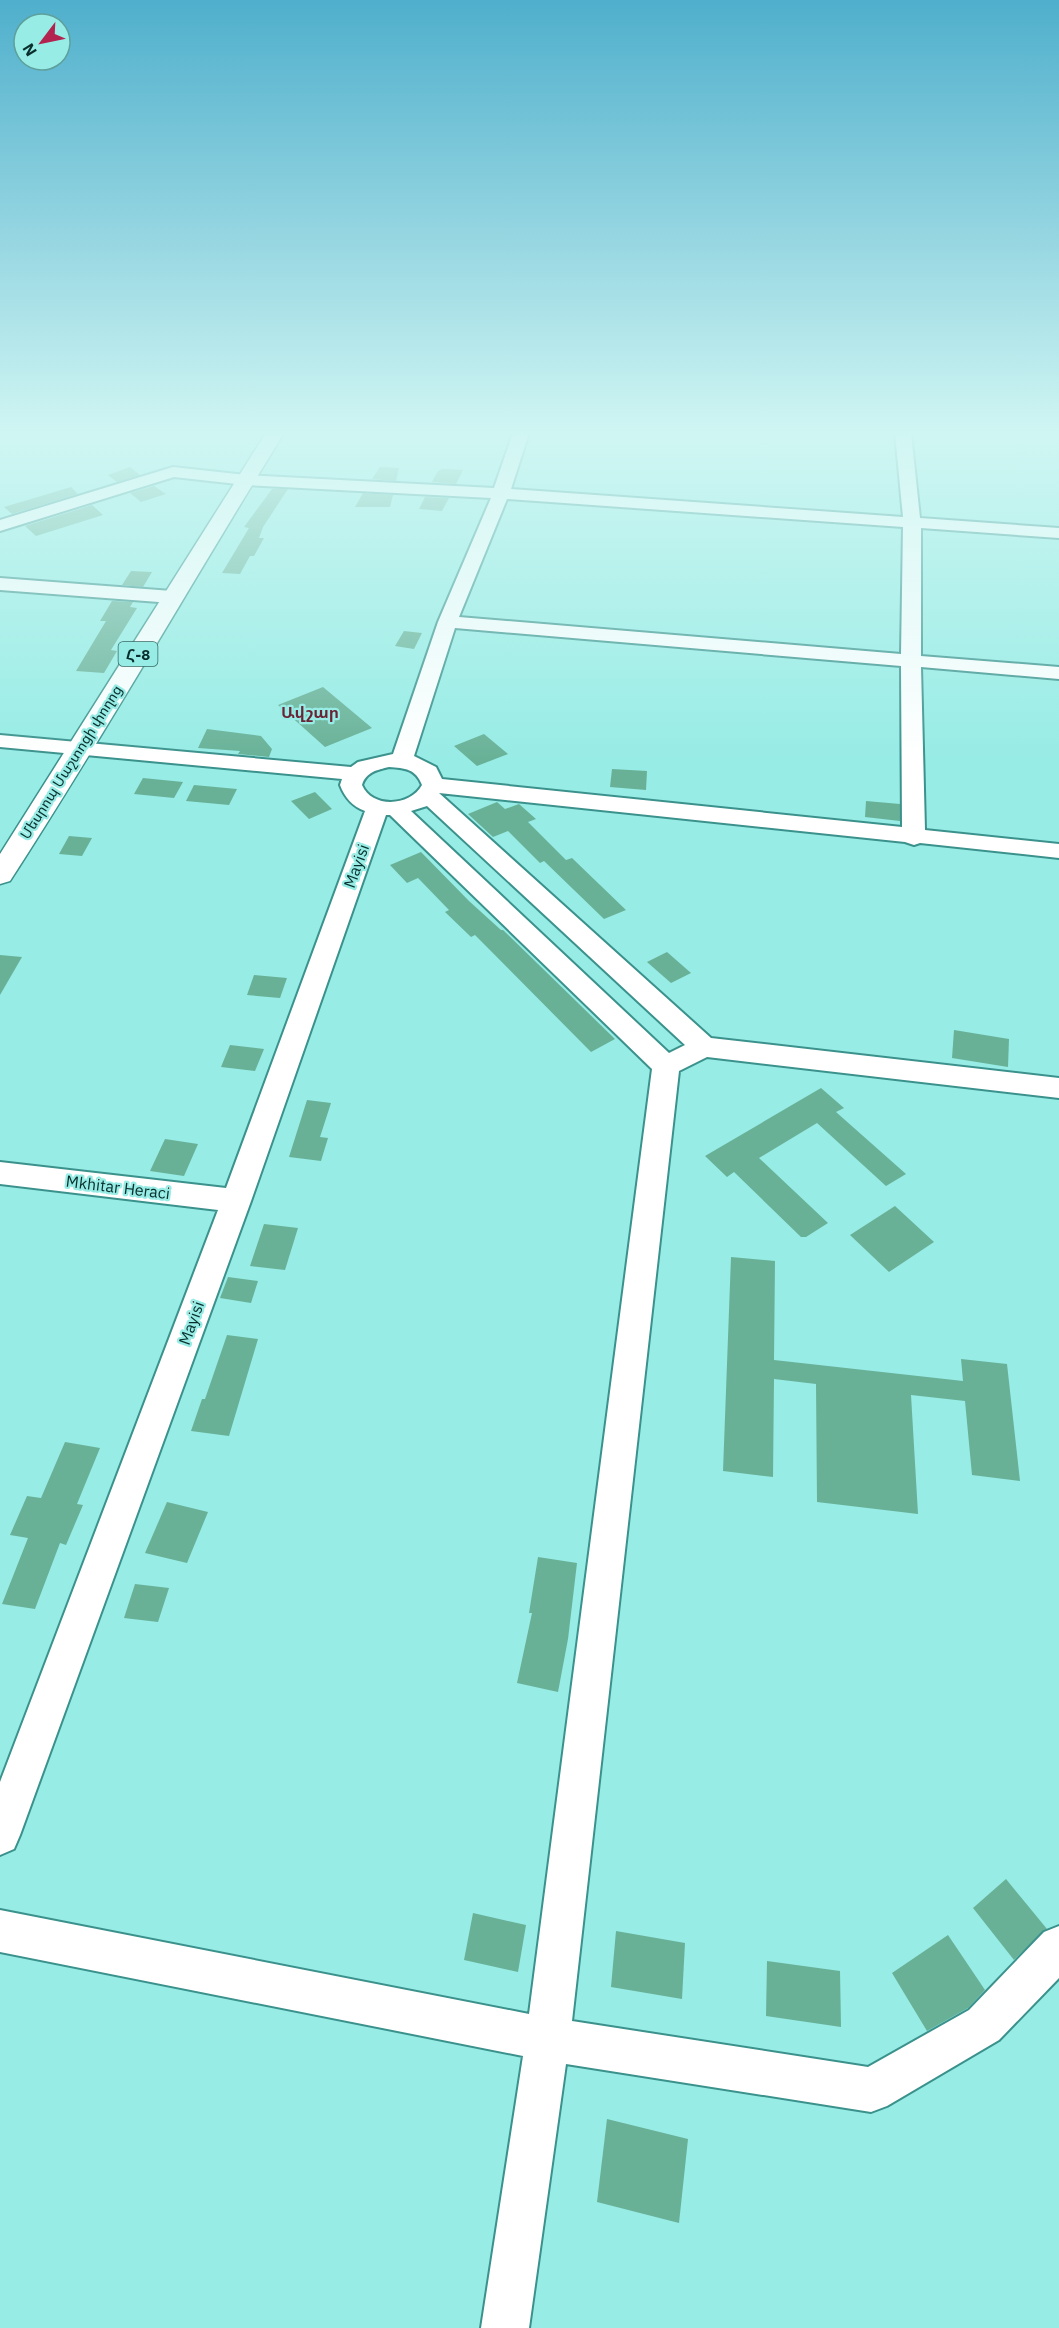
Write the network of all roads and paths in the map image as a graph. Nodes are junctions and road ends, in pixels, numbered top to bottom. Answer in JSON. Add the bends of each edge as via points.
{"nodes":[{"id":1,"x":207,"y":542,"type":"edge"},
{"id":2,"x":481,"y":542,"type":"edge"},
{"id":3,"x":912,"y":542,"type":"edge"},
{"id":4,"x":0,"y":584,"type":"edge"},
{"id":5,"x":172,"y":597,"type":"junction"},
{"id":6,"x":448,"y":622,"type":"junction"},
{"id":7,"x":911,"y":661,"type":"junction"},
{"id":8,"x":1059,"y":673,"type":"edge"},
{"id":9,"x":0,"y":741,"type":"edge"},
{"id":10,"x":82,"y":747,"type":"junction"},
{"id":11,"x":402,"y":760,"type":"junction"},
{"id":12,"x":355,"y":774,"type":"junction"},
{"id":13,"x":430,"y":790,"type":"junction"},
{"id":14,"x":386,"y":808,"type":"junction"},
{"id":15,"x":914,"y":838,"type":"junction"},
{"id":16,"x":1059,"y":851,"type":"edge"},
{"id":17,"x":0,"y":875,"type":"edge"},
{"id":18,"x":704,"y":1047,"type":"junction"},
{"id":19,"x":666,"y":1066,"type":"junction"},
{"id":20,"x":1059,"y":1088,"type":"edge"},
{"id":21,"x":0,"y":1173,"type":"edge"},
{"id":22,"x":236,"y":1201,"type":"junction"},
{"id":23,"x":0,"y":1835,"type":"edge"},
{"id":24,"x":0,"y":1931,"type":"edge"},
{"id":25,"x":1059,"y":1947,"type":"edge"},
{"id":26,"x":548,"y":2039,"type":"junction"},
{"id":27,"x":505,"y":2328,"type":"edge"}],
"edges":[{"from":1,"to":5,"type":"main road","name":"Մեսրոպ Մաշտոցի փողոց","number":"Հ-8"},
{"from":2,"to":6,"type":"street"},
{"from":3,"to":7,"type":"street"},
{"from":4,"to":5,"type":"street"},
{"from":5,"to":10,"type":"main road","name":"Մեսրոպ Մաշտոցի փողոց","number":"Հ-8"},
{"from":6,"to":7,"type":"street"},
{"from":6,"to":11,"type":"street"},
{"from":7,"to":8,"type":"street"},
{"from":7,"to":15,"type":"street"},
{"from":9,"to":10,"type":"street"},
{"from":10,"to":12,"type":"street"},
{"from":10,"to":17,"type":"main road","name":"Մեսրոպ Մաշտոցի փողոց","number":"Հ-8"},
{"from":11,"to":12,"type":"street","via":[[375,762]]},
{"from":11,"to":13,"type":"street","via":[[428,772]]},
{"from":12,"to":14,"type":"street","via":[[351,790],[356,798]]},
{"from":13,"to":14,"type":"street","via":[[408,806]]},
{"from":13,"to":15,"type":"street"},
{"from":13,"to":18,"type":"street"},
{"from":14,"to":19,"type":"street"},
{"from":14,"to":22,"type":"street","name":"Mayisi"},
{"from":15,"to":16,"type":"street"},
{"from":18,"to":19,"type":"street"},
{"from":18,"to":20,"type":"street"},
{"from":19,"to":26,"type":"street"},
{"from":21,"to":22,"type":"street","name":"Mkhitar Heraci"},
{"from":22,"to":23,"type":"street","name":"Mayisi"},
{"from":24,"to":26,"type":"street"},
{"from":25,"to":26,"type":"street","via":[[984,2025],[871,2090]]},
{"from":26,"to":27,"type":"street"}]}
